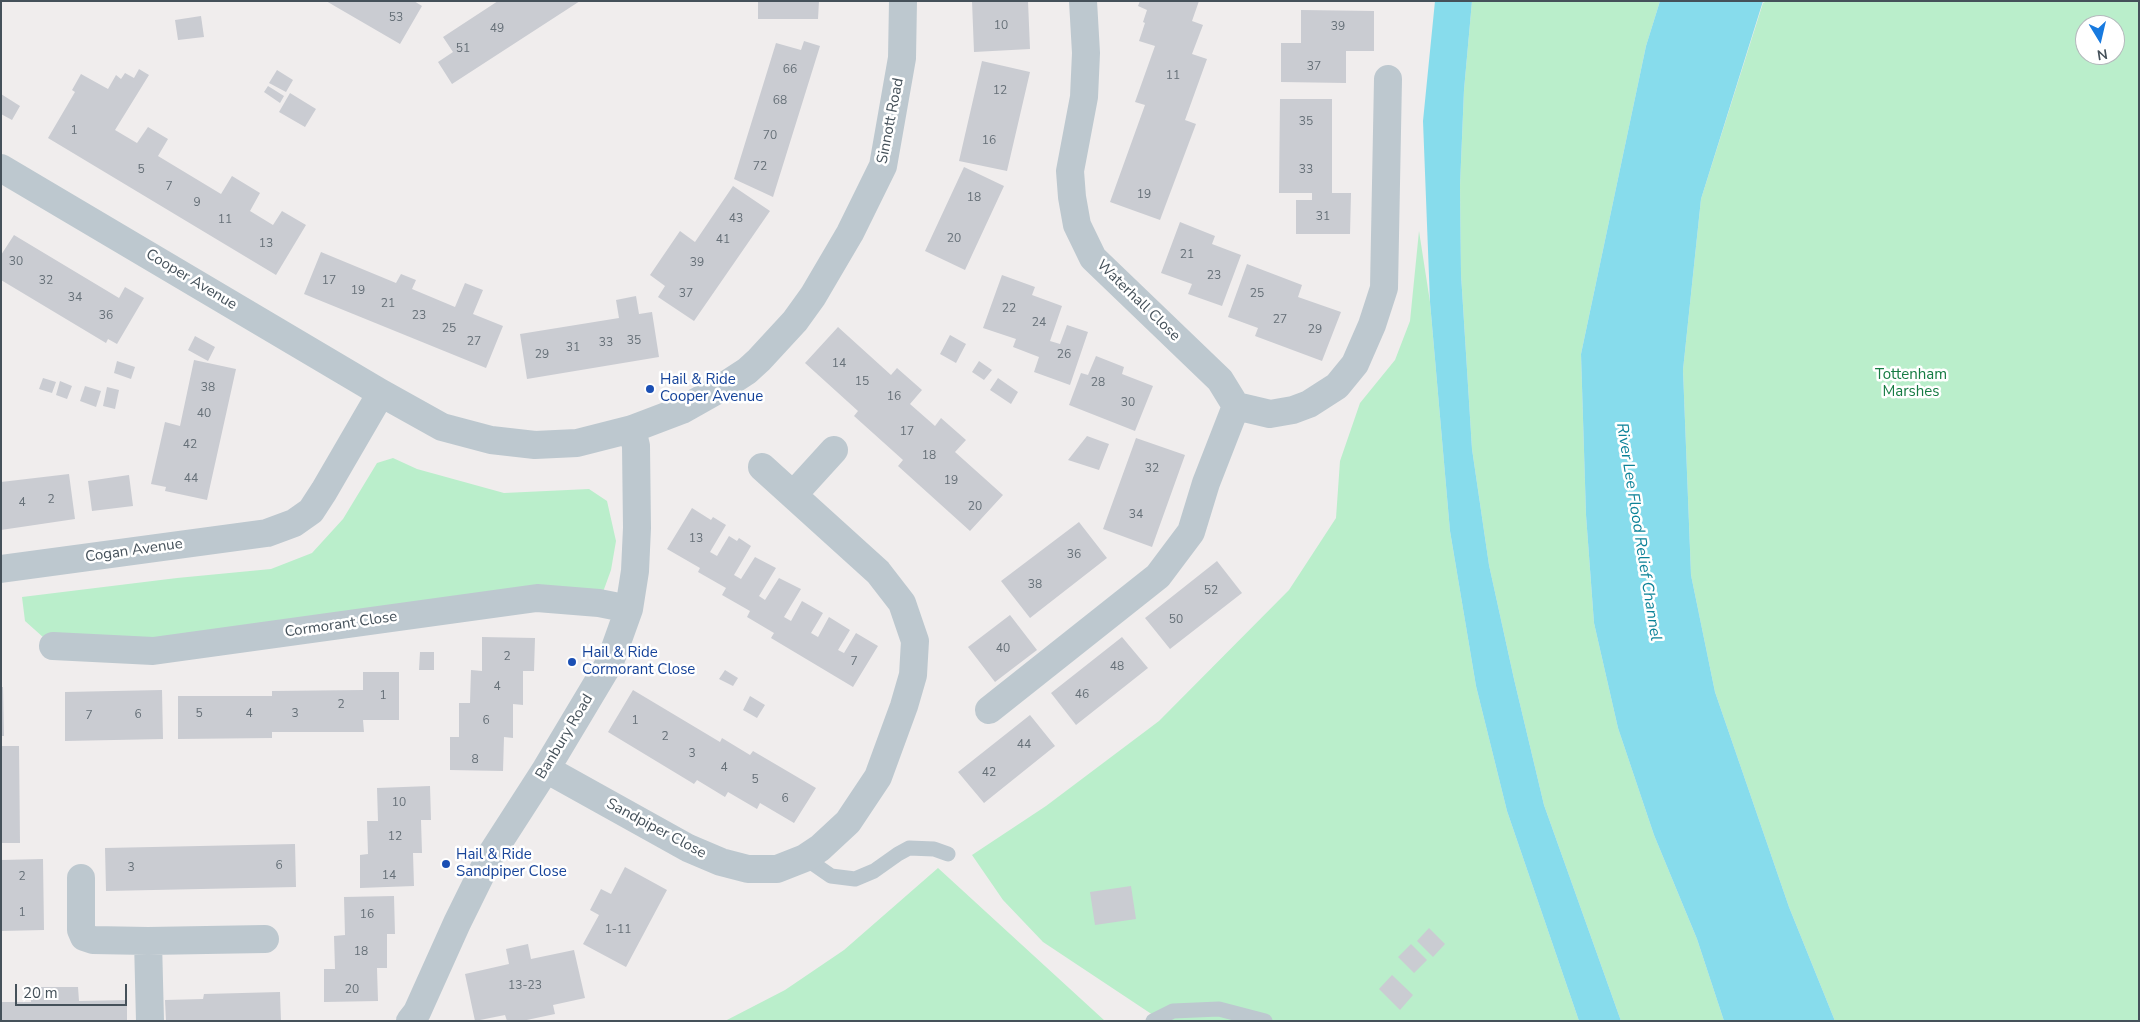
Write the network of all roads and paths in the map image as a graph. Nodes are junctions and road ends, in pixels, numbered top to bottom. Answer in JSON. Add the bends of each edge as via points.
{"nodes":[{"id":1,"x":904,"y":1,"type":"edge"},
{"id":2,"x":1083,"y":1,"type":"edge"},
{"id":3,"x":1388,"y":79,"type":"dead end"},
{"id":4,"x":1,"y":168,"type":"edge"},
{"id":5,"x":850,"y":233,"type":"joint"},
{"id":6,"x":381,"y":392,"type":"junction"},
{"id":7,"x":1236,"y":406,"type":"junction"},
{"id":8,"x":632,"y":429,"type":"junction"},
{"id":9,"x":834,"y":450,"type":"dead end"},
{"id":10,"x":762,"y":467,"type":"dead end"},
{"id":11,"x":793,"y":495,"type":"junction"},
{"id":12,"x":1,"y":569,"type":"edge"},
{"id":13,"x":629,"y":609,"type":"junction"},
{"id":14,"x":53,"y":646,"type":"dead end"},
{"id":15,"x":989,"y":710,"type":"dead end"},
{"id":16,"x":546,"y":769,"type":"junction"},
{"id":17,"x":948,"y":854,"type":"dead end"},
{"id":18,"x":805,"y":858,"type":"junction"},
{"id":19,"x":81,"y":878,"type":"dead end"},
{"id":20,"x":265,"y":939,"type":"dead end"},
{"id":21,"x":148,"y":941,"type":"junction"},
{"id":22,"x":150,"y":1021,"type":"edge"},
{"id":23,"x":410,"y":1021,"type":"edge"},
{"id":24,"x":1153,"y":1021,"type":"edge"},
{"id":25,"x":1265,"y":1021,"type":"edge"}],
"edges":[{"from":1,"to":5,"type":"street","name":"Sinnott Road","via":[[902,58],[884,166]]},
{"from":2,"to":7,"type":"street","name":"Waterhall Close","via":[[1084,97],[1070,172],[1077,225],[1093,258],[1220,380]]},
{"from":3,"to":7,"type":"street","via":[[1384,288],[1355,364],[1337,386],[1293,410],[1270,414]]},
{"from":4,"to":6,"type":"street","name":"Cooper Avenue"},
{"from":5,"to":8,"type":"street","name":"Cooper Avenue","via":[[813,296],[759,360],[728,384],[682,410]]},
{"from":6,"to":8,"type":"street","name":"Cooper Avenue","via":[[442,426],[491,440],[536,445],[577,443]]},
{"from":6,"to":12,"type":"street","name":"Cogan Avenue","via":[[311,511],[294,523],[268,533]]},
{"from":7,"to":15,"type":"street","via":[[1191,532],[1158,576]]},
{"from":8,"to":13,"type":"street","name":"Banbury Road","via":[[636,446],[637,528]]},
{"from":9,"to":11,"type":"street"},
{"from":10,"to":11,"type":"street","name":"Sandpiper Close"},
{"from":11,"to":18,"type":"street","name":"Sandpiper Close","via":[[878,572],[902,603],[915,640],[913,675],[878,777],[848,822]]},
{"from":13,"to":14,"type":"street","name":"Cormorant Close","via":[[537,598],[153,651]]},
{"from":13,"to":16,"type":"street","name":"Banbury Road","via":[[610,662]]},
{"from":16,"to":18,"type":"street","name":"Sandpiper Close","via":[[688,848],[721,862],[748,869],[777,868]]},
{"from":16,"to":23,"type":"street","name":"Banbury Road","via":[[490,856]]},
{"from":17,"to":18,"type":"lane","via":[[934,849],[909,848],[864,877],[850,879],[831,876]]},
{"from":19,"to":21,"type":"street","via":[[81,930],[84,936],[93,940]]},
{"from":20,"to":21,"type":"street"},
{"from":21,"to":22,"type":"street"},
{"from":24,"to":25,"type":"lane","via":[[1173,1011],[1219,1008]]}]}
